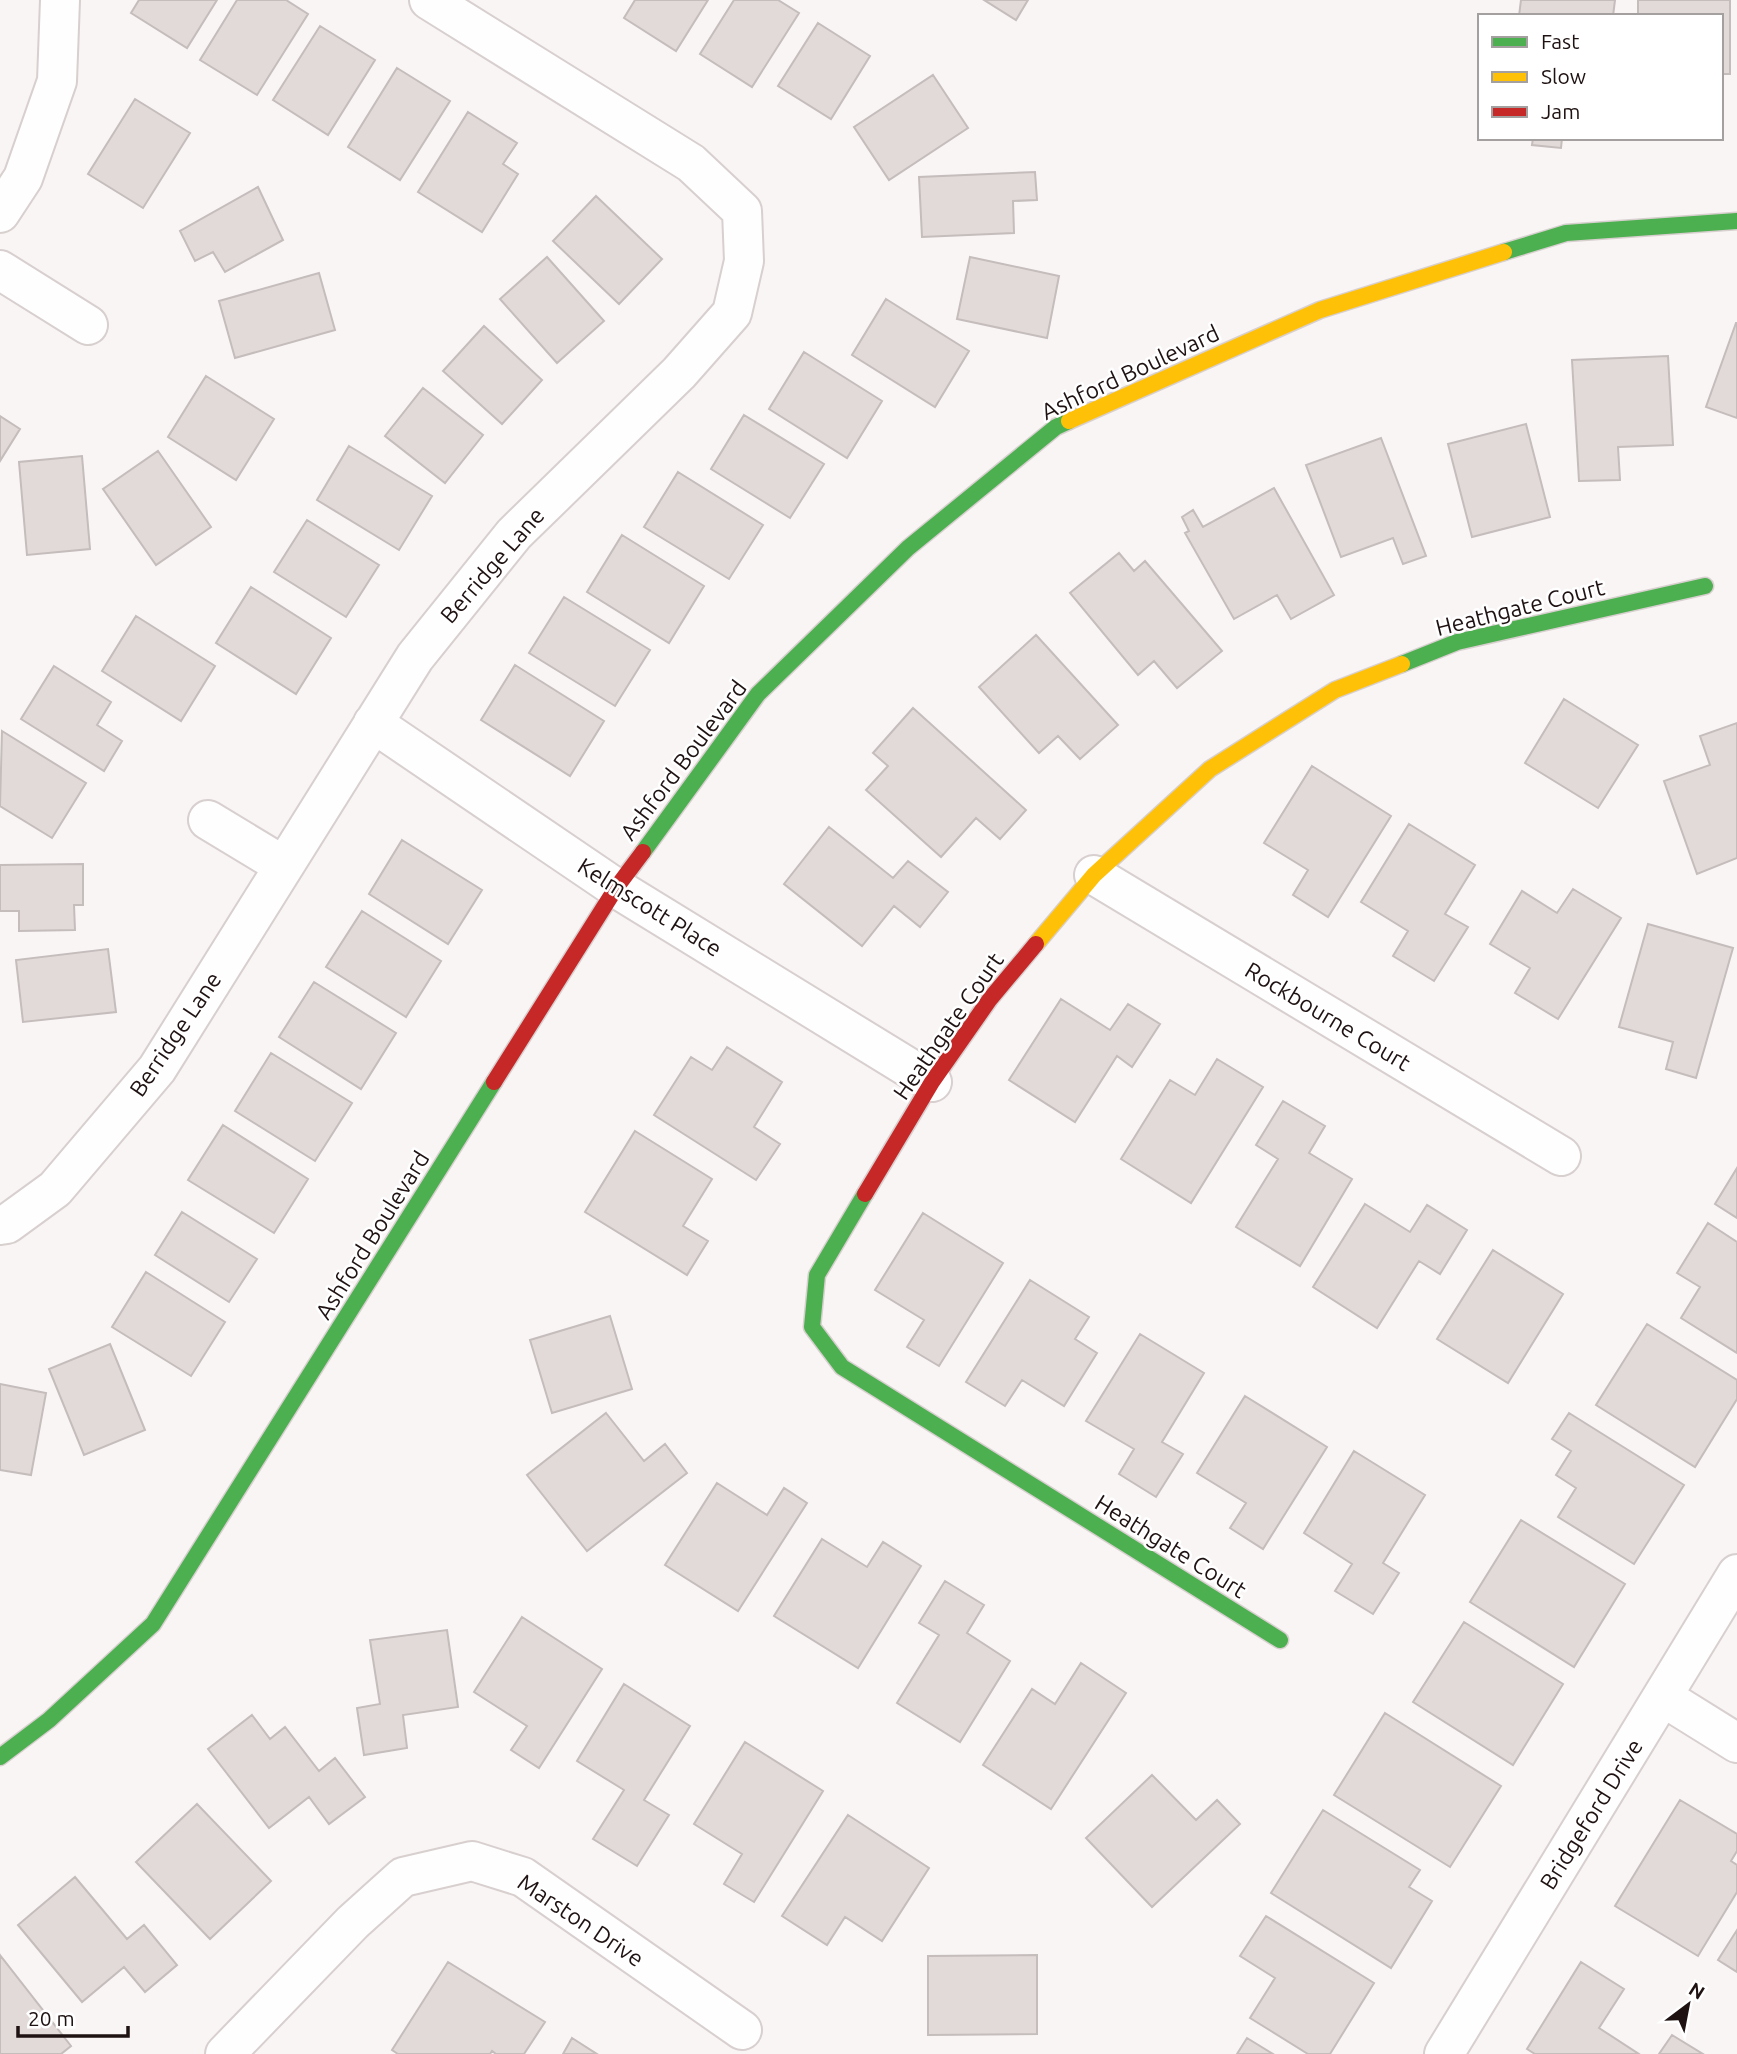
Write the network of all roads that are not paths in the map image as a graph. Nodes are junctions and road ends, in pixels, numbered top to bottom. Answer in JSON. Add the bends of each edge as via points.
{"nodes":[{"id":1,"x":60,"y":0,"type":"edge"},
{"id":2,"x":429,"y":0,"type":"edge"},
{"id":3,"x":0,"y":214,"type":"edge"},
{"id":4,"x":1737,"y":221,"type":"edge"},
{"id":5,"x":0,"y":270,"type":"edge"},
{"id":6,"x":88,"y":325,"type":"dead end"},
{"id":7,"x":1705,"y":586,"type":"dead end"},
{"id":8,"x":373,"y":723,"type":"junction"},
{"id":9,"x":208,"y":820,"type":"dead end"},
{"id":10,"x":284,"y":866,"type":"junction"},
{"id":11,"x":1094,"y":875,"type":"junction"},
{"id":12,"x":616,"y":888,"type":"junction"},
{"id":13,"x":932,"y":1082,"type":"junction"},
{"id":14,"x":1561,"y":1156,"type":"dead end"},
{"id":15,"x":0,"y":1225,"type":"edge"},
{"id":16,"x":1737,"y":1574,"type":"edge"},
{"id":17,"x":1280,"y":1640,"type":"dead end"},
{"id":18,"x":1664,"y":1697,"type":"junction"},
{"id":19,"x":1737,"y":1742,"type":"edge"},
{"id":20,"x":0,"y":1757,"type":"edge"},
{"id":21,"x":742,"y":2030,"type":"dead end"},
{"id":22,"x":225,"y":2054,"type":"edge"},
{"id":23,"x":1444,"y":2054,"type":"edge"}],
"edges":[{"from":1,"to":3,"type":"street","via":[[57,81],[23,178]]},
{"from":2,"to":8,"type":"street","name":"Berridge Lane","via":[[691,163],[742,211],[744,261],[732,313],[680,373],[514,534],[415,657]]},
{"from":4,"to":12,"type":"street","name":"Ashford Boulevard","via":[[1566,233],[1320,310],[1056,427],[908,548],[758,694]]},
{"from":5,"to":6,"type":"street"},
{"from":7,"to":11,"type":"street","name":"Heathgate Court","via":[[1457,642],[1335,690],[1210,769]]},
{"from":8,"to":10,"type":"street","name":"Berridge Lane"},
{"from":8,"to":12,"type":"street","name":"Kelmscott Place"},
{"from":9,"to":10,"type":"street"},
{"from":10,"to":15,"type":"street","name":"Berridge Lane","via":[[157,1069],[55,1189]]},
{"from":11,"to":13,"type":"street","name":"Heathgate Court","via":[[990,999]]},
{"from":11,"to":14,"type":"street","name":"Rockbourne Court"},
{"from":12,"to":13,"type":"street","name":"Kelmscott Place"},
{"from":12,"to":20,"type":"street","name":"Ashford Boulevard","via":[[153,1624],[49,1720]]},
{"from":13,"to":17,"type":"street","name":"Heathgate Court","via":[[817,1275],[812,1327],[842,1367]]},
{"from":16,"to":18,"type":"street","name":"Bridgeford Drive"},
{"from":18,"to":19,"type":"street"},
{"from":18,"to":23,"type":"street","name":"Bridgeford Drive"},
{"from":21,"to":22,"type":"street","name":"Marston Drive","via":[[523,1877],[472,1861],[403,1877]]}]}
